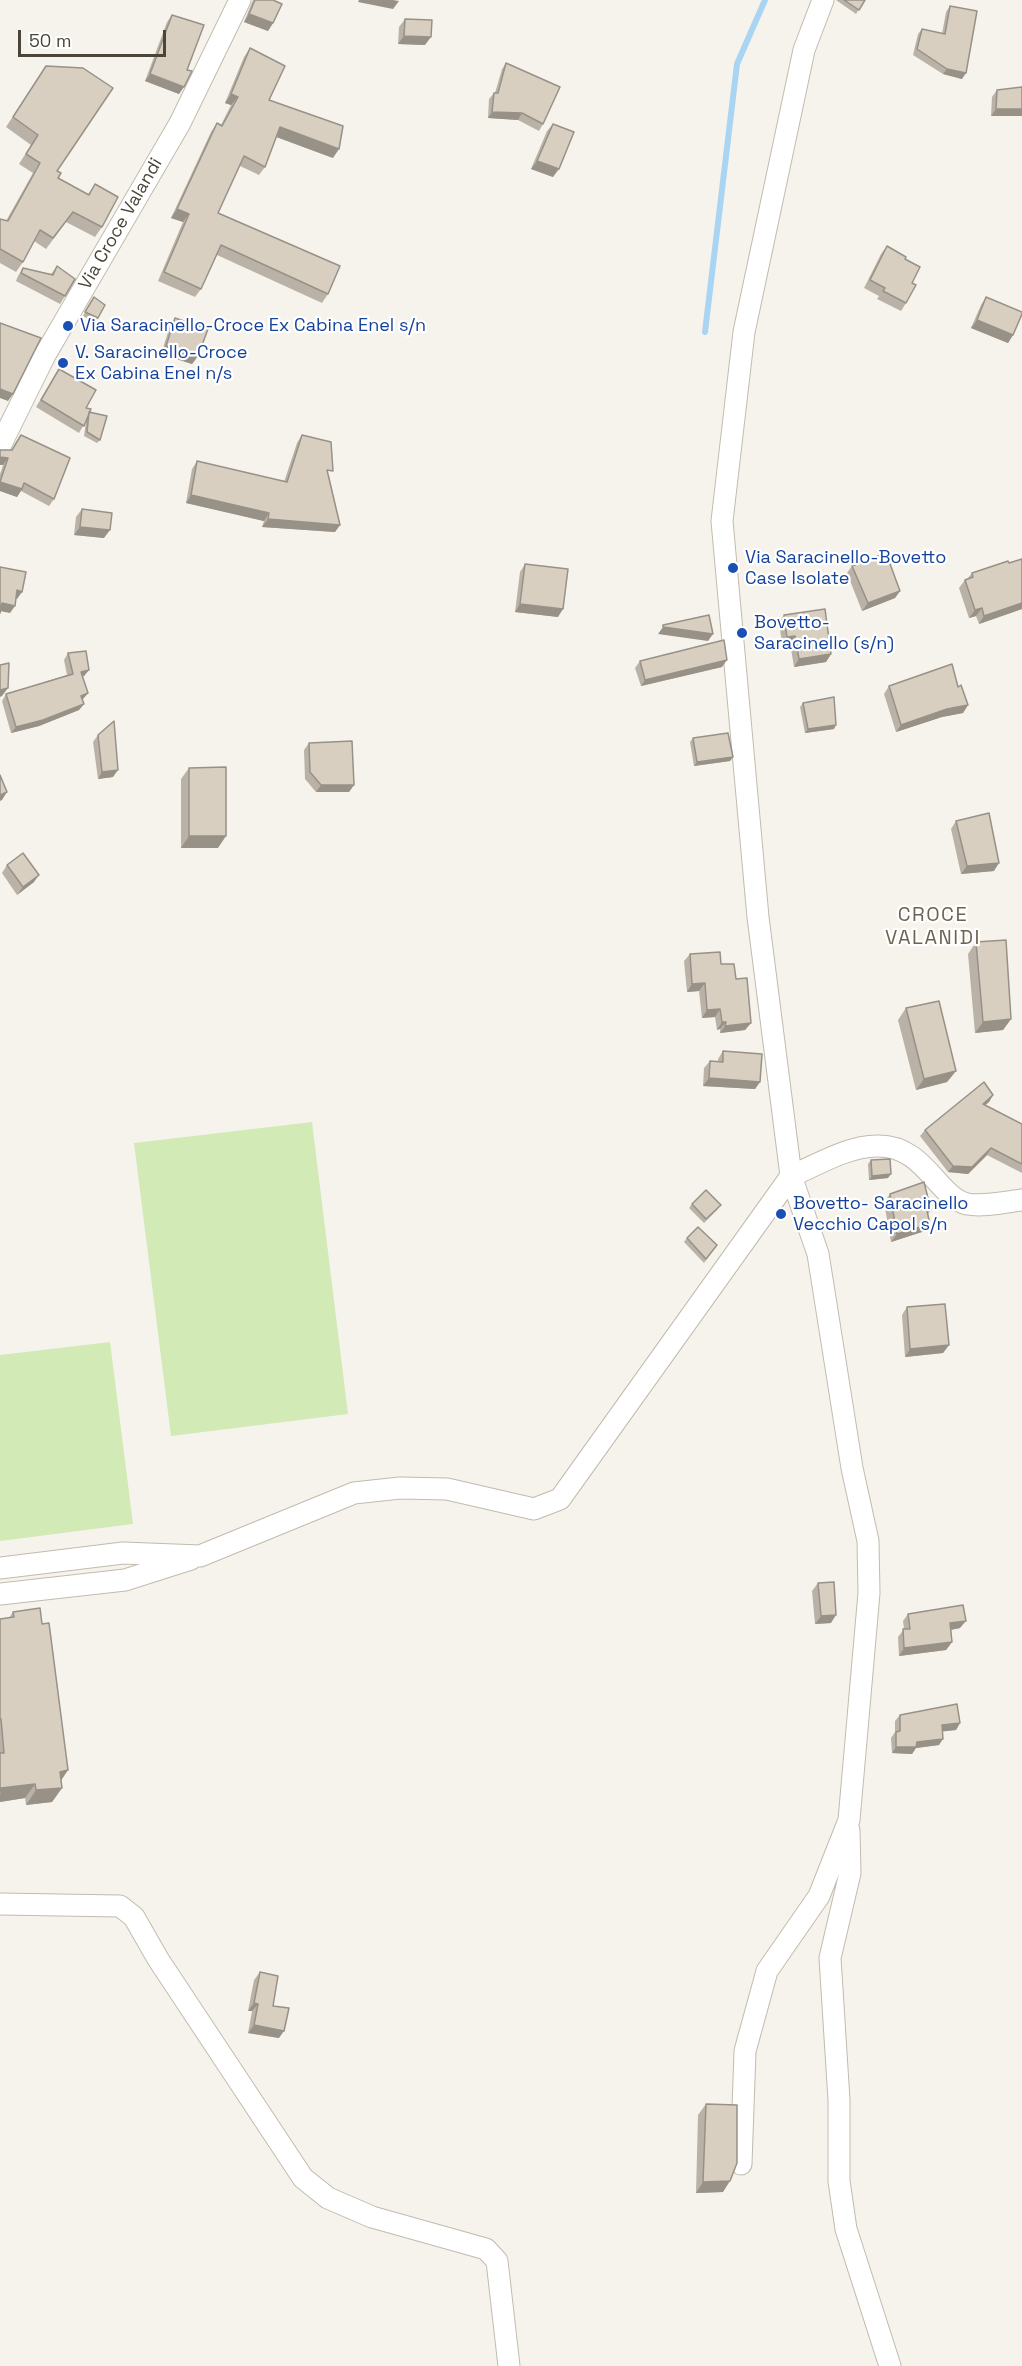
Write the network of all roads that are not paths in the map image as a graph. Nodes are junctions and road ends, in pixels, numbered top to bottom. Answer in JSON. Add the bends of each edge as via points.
{"nodes":[{"id":1,"x":240,"y":0,"type":"edge"},
{"id":2,"x":823,"y":0,"type":"edge"},
{"id":3,"x":0,"y":446,"type":"edge"},
{"id":4,"x":791,"y":1176,"type":"junction"},
{"id":5,"x":1022,"y":1200,"type":"edge"},
{"id":6,"x":200,"y":1556,"type":"junction"},
{"id":7,"x":0,"y":1568,"type":"edge"},
{"id":8,"x":0,"y":1594,"type":"edge"},
{"id":9,"x":849,"y":1820,"type":"junction"},
{"id":10,"x":0,"y":1904,"type":"edge"},
{"id":11,"x":741,"y":2164,"type":"dead end"},
{"id":12,"x":509,"y":2366,"type":"edge"},
{"id":13,"x":890,"y":2366,"type":"edge"}],
"edges":[{"from":1,"to":3,"type":"street","name":"Via Croce Valandi","via":[[180,123],[45,355]]},
{"from":2,"to":4,"type":"street","via":[[804,50],[744,332],[722,521],[758,917]]},
{"from":4,"to":5,"type":"street","via":[[859,1148],[891,1146],[911,1155],[954,1196],[967,1203]]},
{"from":4,"to":6,"type":"street","via":[[560,1499],[534,1509],[447,1489],[400,1488],[354,1493]]},
{"from":4,"to":9,"type":"street","via":[[818,1254],[852,1468],[868,1541],[868,1593]]},
{"from":6,"to":7,"type":"street","via":[[123,1552]]},
{"from":6,"to":8,"type":"street","via":[[125,1580]]},
{"from":9,"to":11,"type":"street","via":[[819,1896],[767,1971],[745,2051]]},
{"from":9,"to":13,"type":"street","via":[[850,1873],[830,1958],[839,2100],[839,2181],[846,2229]]},
{"from":10,"to":12,"type":"street","via":[[120,1906],[134,1917],[303,2178],[328,2198],[372,2217],[486,2249],[497,2260]]}]}
